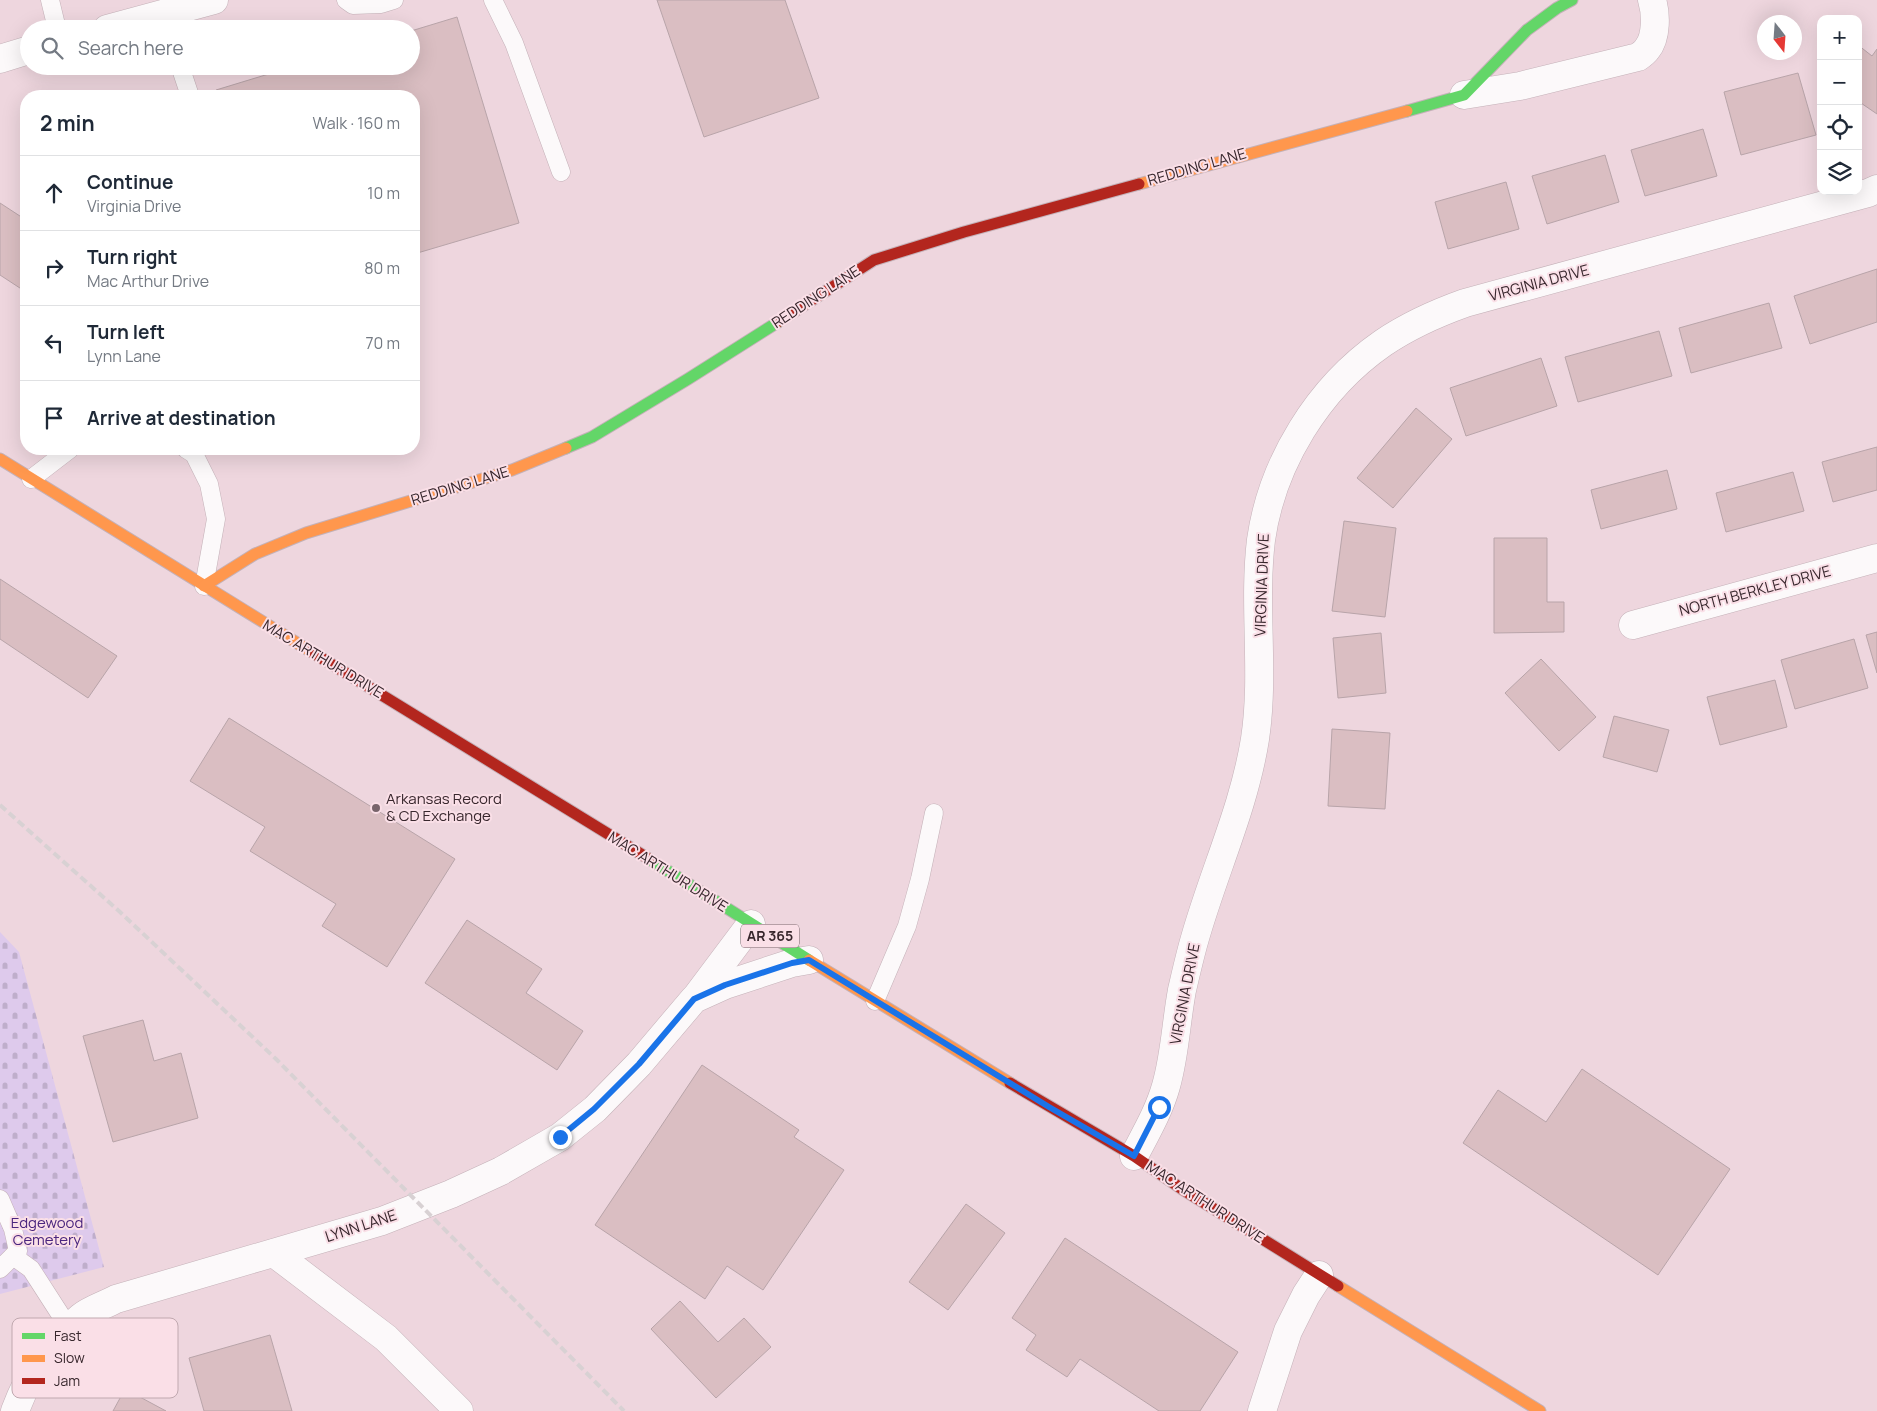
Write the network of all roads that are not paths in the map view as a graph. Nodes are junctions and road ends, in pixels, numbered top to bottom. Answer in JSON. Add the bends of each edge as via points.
{"nodes":[{"id":1,"x":50,"y":0,"type":"edge"},
{"id":2,"x":214,"y":0,"type":"edge"},
{"id":3,"x":346,"y":0,"type":"edge"},
{"id":4,"x":394,"y":0,"type":"edge"},
{"id":5,"x":493,"y":0,"type":"edge"},
{"id":6,"x":1572,"y":0,"type":"edge"},
{"id":7,"x":1652,"y":0,"type":"edge"},
{"id":8,"x":55,"y":20,"type":"edge"},
{"id":9,"x":168,"y":20,"type":"edge"},
{"id":10,"x":20,"y":53,"type":"edge"},
{"id":11,"x":0,"y":59,"type":"edge"},
{"id":12,"x":183,"y":75,"type":"edge"},
{"id":13,"x":188,"y":90,"type":"edge"},
{"id":14,"x":1464,"y":95,"type":"junction"},
{"id":15,"x":561,"y":172,"type":"dead end"},
{"id":16,"x":1877,"y":189,"type":"edge"},
{"id":17,"x":62,"y":455,"type":"edge"},
{"id":18,"x":194,"y":455,"type":"edge"},
{"id":19,"x":0,"y":459,"type":"edge"},
{"id":20,"x":31,"y":479,"type":"junction"},
{"id":21,"x":1877,"y":558,"type":"edge"},
{"id":22,"x":204,"y":586,"type":"junction"},
{"id":23,"x":1634,"y":625,"type":"dead end"},
{"id":24,"x":934,"y":813,"type":"dead end"},
{"id":25,"x":751,"y":924,"type":"junction"},
{"id":26,"x":809,"y":960,"type":"junction"},
{"id":27,"x":694,"y":999,"type":"junction"},
{"id":28,"x":875,"y":1001,"type":"junction"},
{"id":29,"x":1134,"y":1156,"type":"junction"},
{"id":30,"x":0,"y":1199,"type":"edge"},
{"id":31,"x":274,"y":1253,"type":"junction"},
{"id":32,"x":13,"y":1256,"type":"junction"},
{"id":33,"x":0,"y":1269,"type":"edge"},
{"id":34,"x":1319,"y":1275,"type":"junction"},
{"id":35,"x":63,"y":1318,"type":"edge"},
{"id":36,"x":80,"y":1318,"type":"edge"},
{"id":37,"x":20,"y":1398,"type":"edge"},
{"id":38,"x":15,"y":1411,"type":"edge"},
{"id":39,"x":459,"y":1411,"type":"edge"},
{"id":40,"x":1262,"y":1411,"type":"edge"},
{"id":41,"x":1540,"y":1411,"type":"edge"}],
"edges":[{"from":1,"to":8,"type":"lane"},
{"from":2,"to":9,"type":"street"},
{"from":3,"to":4,"type":"lane","via":[[353,5]]},
{"from":5,"to":15,"type":"lane","via":[[514,43]]},
{"from":6,"to":14,"type":"main road","via":[[1532,26]]},
{"from":7,"to":14,"type":"street","name":"REDDING LANE","via":[[1654,33],[1649,48],[1638,57],[1520,86]]},
{"from":10,"to":11,"type":"street"},
{"from":12,"to":13,"type":"lane"},
{"from":14,"to":22,"type":"main road","name":"REDDING LANE","via":[[964,232],[874,260],[592,437],[512,470],[306,533],[255,554]]},
{"from":16,"to":29,"type":"street","name":"VIRGINIA DRIVE","via":[[1440,312],[1384,343],[1352,368],[1318,404],[1299,433],[1277,480],[1266,514],[1261,542],[1260,689],[1256,736],[1240,806],[1195,938],[1182,990],[1167,1083],[1159,1107]]},
{"from":17,"to":20,"type":"lane"},
{"from":18,"to":22,"type":"lane","via":[[209,484],[216,519]]},
{"from":19,"to":20,"type":"main road","name":"MAC ARTHUR DRIVE","number":"AR 365"},
{"from":20,"to":22,"type":"main road","name":"MAC ARTHUR DRIVE","number":"AR 365"},
{"from":21,"to":23,"type":"street","name":"NORTH BERKLEY DRIVE"},
{"from":22,"to":25,"type":"main road","name":"MAC ARTHUR DRIVE","number":"AR 365"},
{"from":24,"to":28,"type":"lane","via":[[907,926]]},
{"from":25,"to":26,"type":"main road","name":"MAC ARTHUR DRIVE","number":"AR 365"},
{"from":25,"to":27,"type":"street","name":"LYNN LANE"},
{"from":26,"to":27,"type":"street","name":"LYNN LANE","via":[[725,985]]},
{"from":26,"to":28,"type":"main road","name":"MAC ARTHUR DRIVE","number":"AR 365"},
{"from":27,"to":31,"type":"street","name":"LYNN LANE","via":[[639,1064],[594,1109],[560,1137],[501,1171],[452,1194],[382,1221]]},
{"from":28,"to":29,"type":"main road","name":"MAC ARTHUR DRIVE","number":"AR 365"},
{"from":29,"to":34,"type":"main road","name":"MAC ARTHUR DRIVE","number":"AR 365","via":[[1182,1190]]},
{"from":30,"to":32,"type":"lane","via":[[18,1251]]},
{"from":31,"to":36,"type":"street","name":"LYNN LANE","via":[[116,1299]]},
{"from":31,"to":39,"type":"street","via":[[386,1338]]},
{"from":32,"to":33,"type":"lane"},
{"from":32,"to":35,"type":"lane","via":[[31,1269]]},
{"from":34,"to":40,"type":"street","via":[[1288,1330]]},
{"from":34,"to":41,"type":"main road","name":"MAC ARTHUR DRIVE","number":"AR 365"},
{"from":37,"to":38,"type":"street","name":"LYNN LANE"}]}
